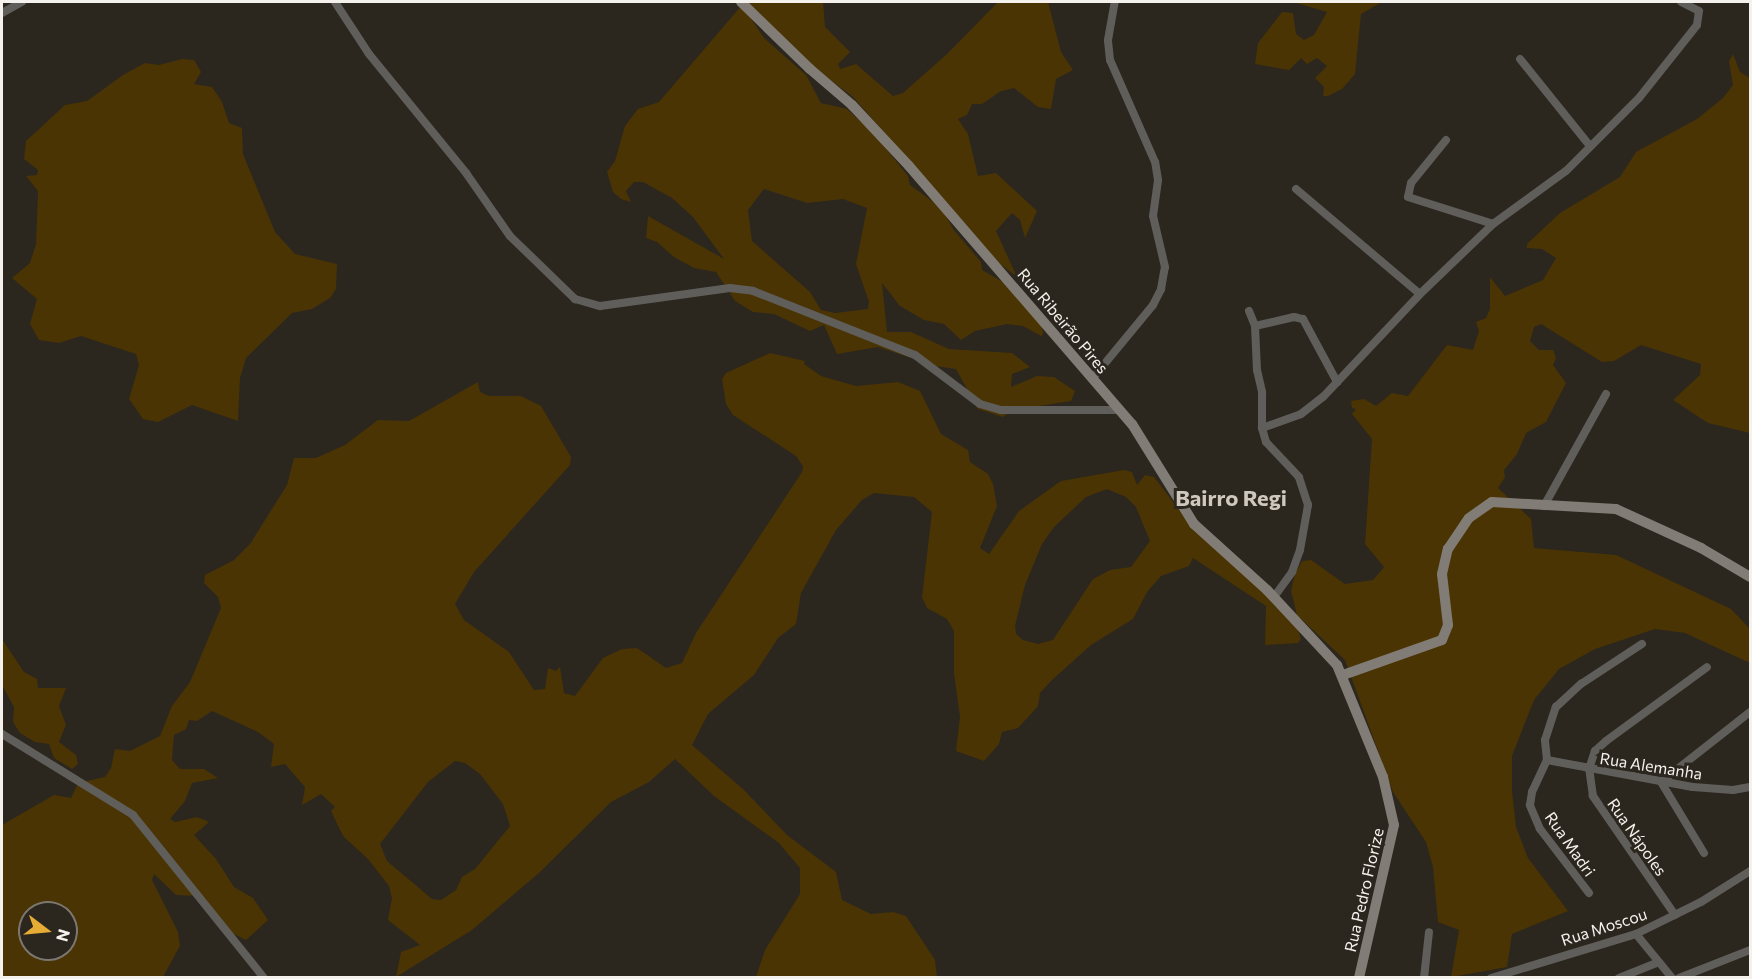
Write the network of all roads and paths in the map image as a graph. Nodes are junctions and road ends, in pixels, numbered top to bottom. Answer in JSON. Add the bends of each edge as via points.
{"nodes":[{"id":1,"x":22,"y":2,"type":"edge"},
{"id":2,"x":335,"y":2,"type":"edge"},
{"id":3,"x":741,"y":2,"type":"edge"},
{"id":4,"x":1115,"y":2,"type":"edge"},
{"id":5,"x":1681,"y":2,"type":"edge"},
{"id":6,"x":2,"y":13,"type":"edge"},
{"id":7,"x":1520,"y":59,"type":"dead end"},
{"id":8,"x":1446,"y":140,"type":"dead end"},
{"id":9,"x":1590,"y":146,"type":"junction"},
{"id":10,"x":1296,"y":189,"type":"dead end"},
{"id":11,"x":1493,"y":224,"type":"junction"},
{"id":12,"x":1420,"y":294,"type":"junction"},
{"id":13,"x":1249,"y":311,"type":"dead end"},
{"id":14,"x":1255,"y":326,"type":"junction"},
{"id":15,"x":1092,"y":380,"type":"junction"},
{"id":16,"x":1337,"y":382,"type":"junction"},
{"id":17,"x":1606,"y":394,"type":"dead end"},
{"id":18,"x":1118,"y":410,"type":"junction"},
{"id":19,"x":1262,"y":428,"type":"junction"},
{"id":20,"x":1544,"y":506,"type":"junction"},
{"id":21,"x":1750,"y":577,"type":"edge"},
{"id":22,"x":1274,"y":597,"type":"junction"},
{"id":23,"x":1642,"y":644,"type":"dead end"},
{"id":24,"x":1707,"y":667,"type":"dead end"},
{"id":25,"x":1343,"y":675,"type":"junction"},
{"id":26,"x":1750,"y":712,"type":"edge"},
{"id":27,"x":2,"y":734,"type":"edge"},
{"id":28,"x":1547,"y":760,"type":"junction"},
{"id":29,"x":1589,"y":769,"type":"junction"},
{"id":30,"x":1661,"y":782,"type":"junction"},
{"id":31,"x":1750,"y":787,"type":"edge"},
{"id":32,"x":1704,"y":853,"type":"dead end"},
{"id":33,"x":1750,"y":871,"type":"edge"},
{"id":34,"x":1589,"y":893,"type":"dead end"},
{"id":35,"x":1675,"y":915,"type":"junction"},
{"id":36,"x":1428,"y":932,"type":"dead end"},
{"id":37,"x":1636,"y":934,"type":"junction"},
{"id":38,"x":1750,"y":950,"type":"edge"},
{"id":39,"x":1659,"y":962,"type":"junction"},
{"id":40,"x":264,"y":978,"type":"edge"},
{"id":41,"x":1359,"y":978,"type":"edge"},
{"id":42,"x":1424,"y":978,"type":"edge"},
{"id":43,"x":1491,"y":978,"type":"edge"},
{"id":44,"x":1619,"y":978,"type":"edge"},
{"id":45,"x":1672,"y":978,"type":"edge"},
{"id":46,"x":1679,"y":978,"type":"edge"}],
"edges":[{"from":1,"to":6,"type":"street"},
{"from":2,"to":18,"type":"street","via":[[369,54],[466,173],[510,236],[575,299],[600,306],[730,288],[753,291],[915,355],[980,404],[1010,410]]},
{"from":3,"to":15,"type":"street","name":"Rua Ribeirão Pires","via":[[852,105]]},
{"from":4,"to":15,"type":"street","via":[[1108,40],[1110,60],[1155,162],[1158,180],[1153,216],[1165,267],[1161,290],[1153,305]]},
{"from":5,"to":9,"type":"street","via":[[1699,11],[1697,25],[1639,98]]},
{"from":7,"to":9,"type":"street"},
{"from":8,"to":11,"type":"street","via":[[1411,183],[1408,197]]},
{"from":9,"to":11,"type":"street","via":[[1566,171]]},
{"from":10,"to":12,"type":"street"},
{"from":11,"to":12,"type":"street"},
{"from":12,"to":16,"type":"street"},
{"from":13,"to":14,"type":"street"},
{"from":14,"to":16,"type":"street","via":[[1294,317],[1303,319]]},
{"from":14,"to":19,"type":"street"},
{"from":15,"to":18,"type":"street","name":"Rua Ribeirão Pires"},
{"from":16,"to":19,"type":"street","via":[[1312,407]]},
{"from":17,"to":20,"type":"street"},
{"from":18,"to":22,"type":"street","name":"Rua Ribeirão Pires","via":[[1132,424],[1194,524]]},
{"from":19,"to":22,"type":"street","via":[[1266,442],[1299,477],[1308,505],[1292,572]]},
{"from":20,"to":21,"type":"street","via":[[1596,505],[1616,509],[1701,548]]},
{"from":20,"to":25,"type":"street","via":[[1505,501],[1482,507],[1456,535],[1444,561],[1442,584],[1448,625],[1442,640]]},
{"from":22,"to":25,"type":"street","name":"Rua Ribeirão Pires"},
{"from":23,"to":28,"type":"street","name":"Rua Madri","via":[[1581,684],[1556,707],[1545,740]]},
{"from":24,"to":29,"type":"street","via":[[1606,741],[1595,751]]},
{"from":25,"to":41,"type":"street","name":"Rua Pedro Florize","via":[[1383,777],[1394,825]]},
{"from":26,"to":30,"type":"street"},
{"from":27,"to":40,"type":"street","via":[[133,815]]},
{"from":28,"to":29,"type":"street","name":"Rua Alemanha"},
{"from":28,"to":34,"type":"street","name":"Rua Madri","via":[[1532,792],[1533,816]]},
{"from":29,"to":30,"type":"street","name":"Rua Alemanha"},
{"from":29,"to":35,"type":"street","name":"Rua Nápoles","via":[[1593,796]]},
{"from":30,"to":31,"type":"street","name":"Rua Alemanha","via":[[1718,790]]},
{"from":30,"to":32,"type":"street"},
{"from":33,"to":35,"type":"street","name":"Rua Moscou"},
{"from":35,"to":37,"type":"street","name":"Rua Moscou"},
{"from":36,"to":42,"type":"street"},
{"from":37,"to":39,"type":"street"},
{"from":37,"to":43,"type":"street","name":"Rua Moscou"},
{"from":38,"to":46,"type":"street"},
{"from":39,"to":44,"type":"street"},
{"from":39,"to":45,"type":"street"}]}
